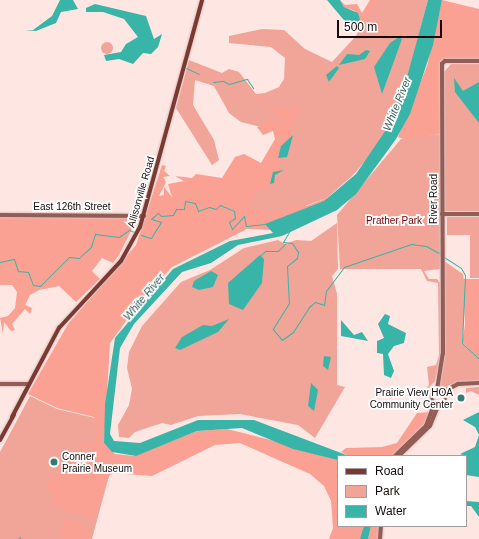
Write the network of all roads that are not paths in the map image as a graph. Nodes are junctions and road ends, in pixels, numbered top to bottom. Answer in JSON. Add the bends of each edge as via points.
{"nodes":[{"id":1,"x":201,"y":0,"type":"edge"},
{"id":2,"x":479,"y":61,"type":"edge"},
{"id":3,"x":442,"y":214,"type":"junction"},
{"id":4,"x":479,"y":214,"type":"edge"},
{"id":5,"x":0,"y":215,"type":"edge"},
{"id":6,"x":144,"y":216,"type":"junction"},
{"id":7,"x":76,"y":308,"type":"junction"},
{"id":8,"x":479,"y":383,"type":"edge"},
{"id":9,"x":0,"y":384,"type":"edge"},
{"id":10,"x":29,"y":384,"type":"junction"},
{"id":11,"x":441,"y":391,"type":"junction"},
{"id":12,"x":437,"y":404,"type":"junction"},
{"id":13,"x":12,"y":417,"type":"junction"},
{"id":14,"x":0,"y":440,"type":"edge"},
{"id":15,"x":396,"y":455,"type":"edge"},
{"id":16,"x":399,"y":455,"type":"edge"},
{"id":17,"x":382,"y":527,"type":"edge"},
{"id":18,"x":382,"y":539,"type":"edge"}],
"edges":[{"from":1,"to":6,"type":"main road","name":"Allisonville Road"},
{"from":2,"to":3,"type":"street","name":"River Road","via":[[446,61],[442,64]]},
{"from":3,"to":4,"type":"street"},
{"from":3,"to":11,"type":"street","name":"River Road"},
{"from":5,"to":6,"type":"street","name":"East 126th Street"},
{"from":6,"to":7,"type":"main road","name":"Allisonville Road","via":[[121,261]]},
{"from":7,"to":10,"type":"main road","name":"Allisonville Road","via":[[59,328]]},
{"from":7,"to":13,"type":"main road","name":"Allisonville Road"},
{"from":8,"to":11,"type":"street","via":[[466,383]]},
{"from":9,"to":10,"type":"street"},
{"from":10,"to":13,"type":"main road","name":"Allisonville Road"},
{"from":11,"to":12,"type":"street","via":[[445,401]]},
{"from":11,"to":12,"type":"street","name":"River Road","via":[[431,396]]},
{"from":12,"to":15,"type":"street","via":[[426,426]]},
{"from":12,"to":16,"type":"street","via":[[430,426]]},
{"from":13,"to":14,"type":"main road","name":"Allisonville Road"},
{"from":17,"to":18,"type":"street"}]}
